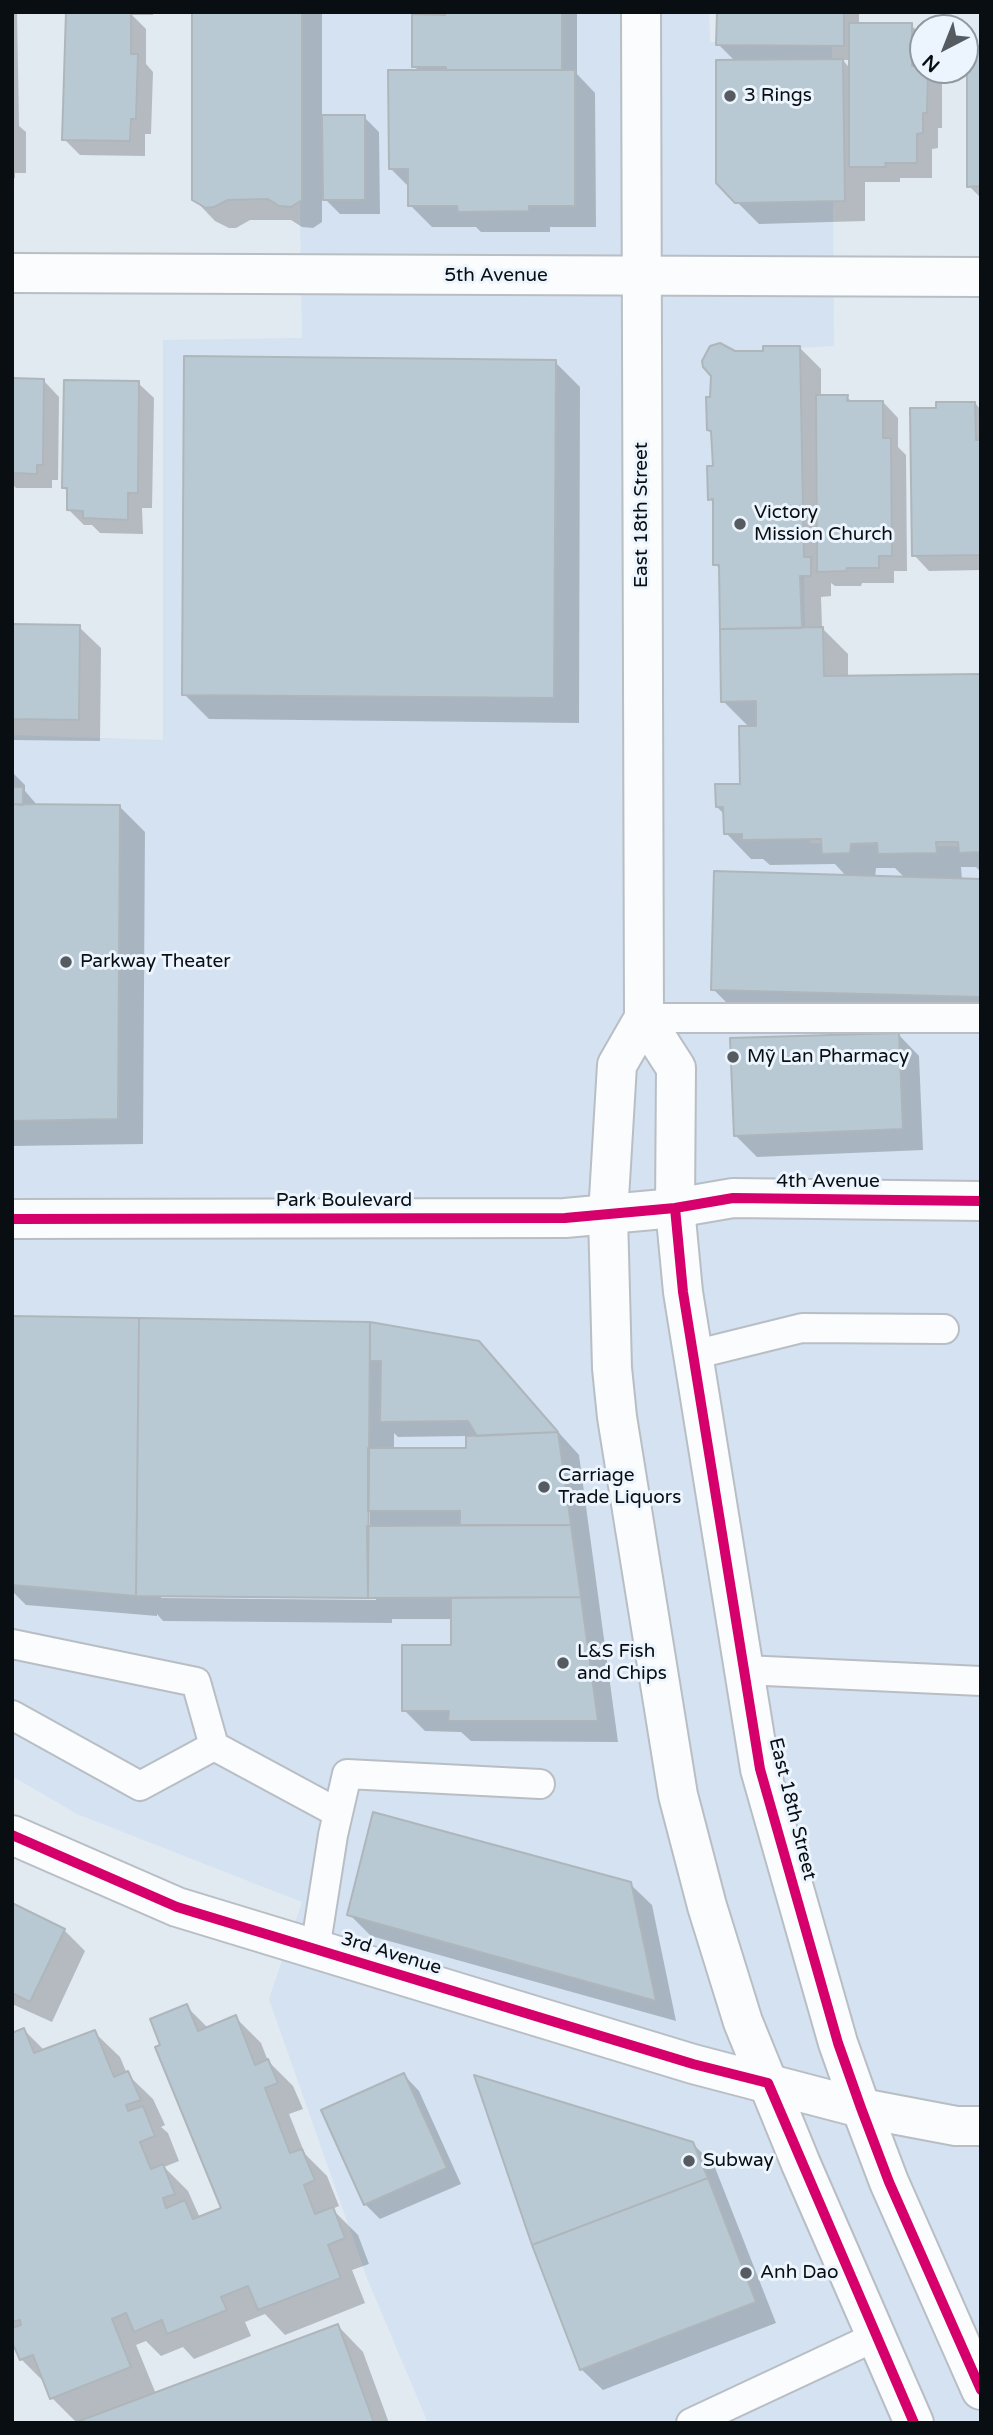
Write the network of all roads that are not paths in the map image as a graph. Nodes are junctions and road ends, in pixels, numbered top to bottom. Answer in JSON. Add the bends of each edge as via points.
{"nodes":[{"id":1,"x":641,"y":12,"type":"edge"},
{"id":2,"x":12,"y":273,"type":"edge"},
{"id":3,"x":640,"y":277,"type":"junction"},
{"id":4,"x":981,"y":277,"type":"edge"},
{"id":5,"x":644,"y":1018,"type":"junction"},
{"id":6,"x":981,"y":1018,"type":"edge"},
{"id":7,"x":981,"y":1201,"type":"edge"},
{"id":8,"x":675,"y":1208,"type":"junction"},
{"id":9,"x":608,"y":1215,"type":"junction"},
{"id":10,"x":12,"y":1219,"type":"edge"},
{"id":11,"x":944,"y":1329,"type":"dead end"},
{"id":12,"x":693,"y":1355,"type":"junction"},
{"id":13,"x":12,"y":1644,"type":"edge"},
{"id":14,"x":744,"y":1670,"type":"junction"},
{"id":15,"x":981,"y":1681,"type":"edge"},
{"id":16,"x":12,"y":1714,"type":"edge"},
{"id":17,"x":214,"y":1746,"type":"junction"},
{"id":18,"x":540,"y":1784,"type":"dead end"},
{"id":19,"x":338,"y":1814,"type":"junction"},
{"id":20,"x":12,"y":1835,"type":"edge"},
{"id":21,"x":315,"y":1950,"type":"junction"},
{"id":22,"x":768,"y":2083,"type":"junction"},
{"id":23,"x":861,"y":2108,"type":"junction"},
{"id":24,"x":981,"y":2126,"type":"edge"},
{"id":25,"x":877,"y":2336,"type":"junction"},
{"id":26,"x":981,"y":2390,"type":"edge"},
{"id":27,"x":691,"y":2423,"type":"edge"},
{"id":28,"x":914,"y":2423,"type":"edge"}],
"edges":[{"from":1,"to":3,"type":"street","name":"East 18th Street"},
{"from":2,"to":3,"type":"street","name":"5th Avenue"},
{"from":3,"to":4,"type":"street","name":"5th Avenue"},
{"from":3,"to":5,"type":"street","name":"East 18th Street"},
{"from":5,"to":6,"type":"lane"},
{"from":5,"to":8,"type":"street","name":"East 18th Street","via":[[676,1068]]},
{"from":5,"to":9,"type":"street","via":[[617,1065]]},
{"from":7,"to":8,"type":"street","name":"4th Avenue","via":[[733,1198]]},
{"from":8,"to":9,"type":"street","name":"Park Boulevard"},
{"from":8,"to":12,"type":"street","name":"East 18th Street"},
{"from":9,"to":10,"type":"street","name":"Park Boulevard"},
{"from":9,"to":22,"type":"street","via":[[617,1417],[678,1795],[743,2022]]},
{"from":11,"to":12,"type":"lane","via":[[802,1328]]},
{"from":12,"to":14,"type":"street","name":"East 18th Street"},
{"from":13,"to":17,"type":"lane","via":[[196,1682]]},
{"from":14,"to":15,"type":"lane"},
{"from":14,"to":23,"type":"street","name":"East 18th Street","via":[[760,1769],[834,2030]]},
{"from":16,"to":17,"type":"lane","via":[[140,1786]]},
{"from":17,"to":19,"type":"lane"},
{"from":18,"to":19,"type":"lane","via":[[347,1774]]},
{"from":19,"to":21,"type":"lane"},
{"from":20,"to":21,"type":"street","name":"3rd Avenue","via":[[177,1907]]},
{"from":21,"to":22,"type":"street","name":"3rd Avenue"},
{"from":22,"to":23,"type":"street","name":"3rd Avenue"},
{"from":22,"to":25,"type":"street"},
{"from":23,"to":24,"type":"street","name":"3rd Avenue","via":[[956,2126]]},
{"from":23,"to":26,"type":"street","name":"East 18th Street"},
{"from":25,"to":27,"type":"lane"},
{"from":25,"to":28,"type":"street"}]}
